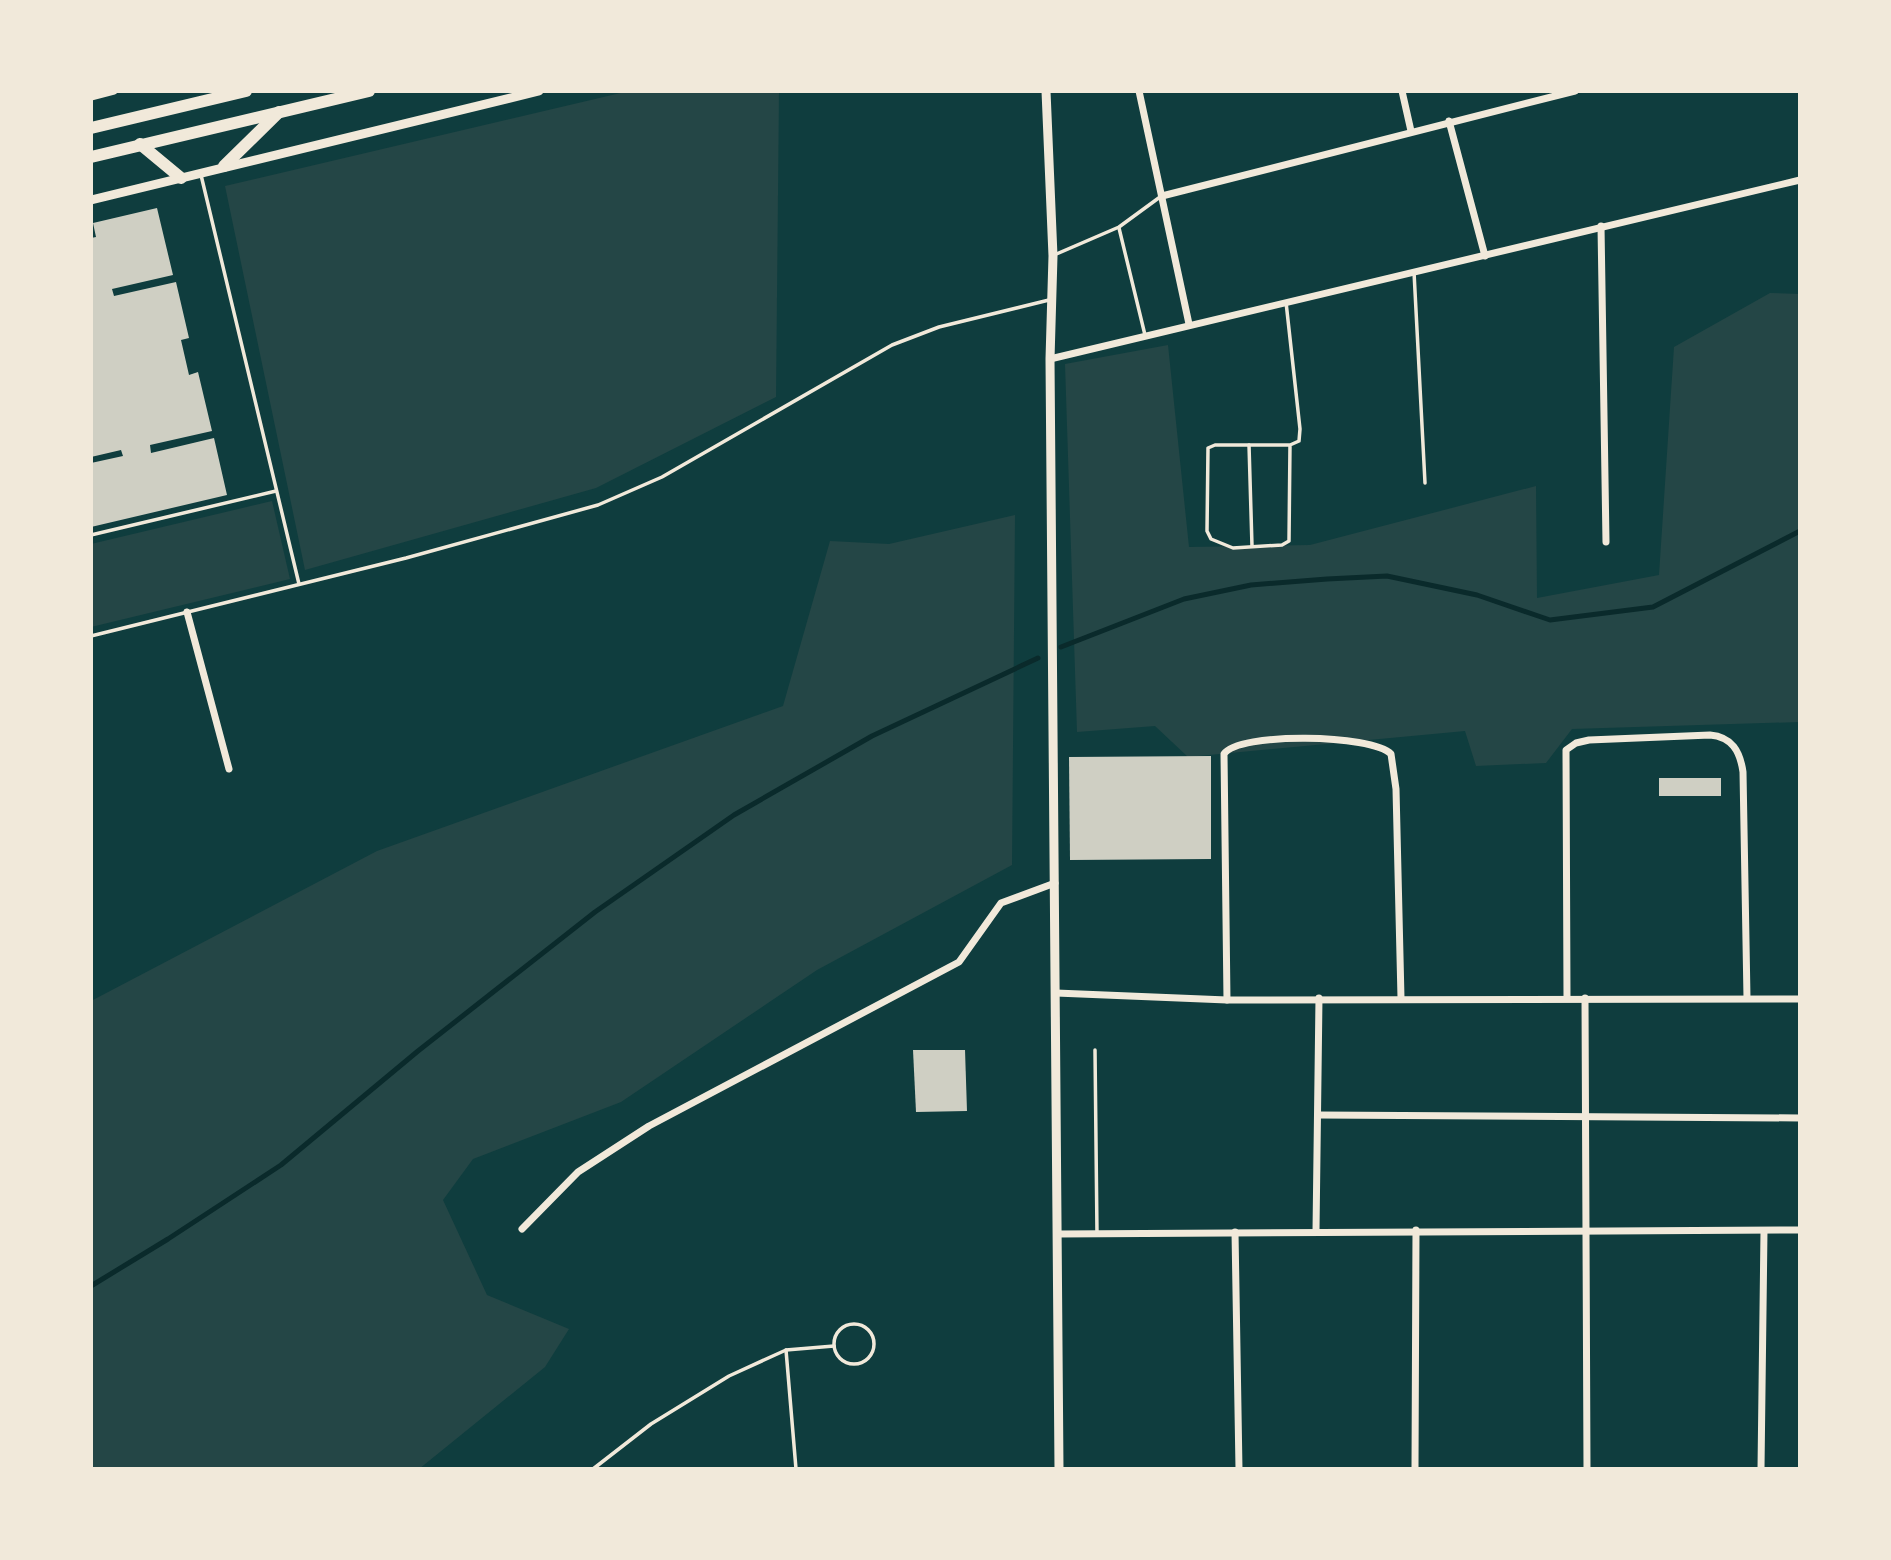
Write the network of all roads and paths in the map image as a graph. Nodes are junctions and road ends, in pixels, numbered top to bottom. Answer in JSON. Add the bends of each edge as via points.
{"nodes":[{"id":1,"x":114,"y":91,"type":"edge"},
{"id":2,"x":246,"y":91,"type":"edge"},
{"id":3,"x":369,"y":91,"type":"edge"},
{"id":4,"x":539,"y":91,"type":"edge"},
{"id":5,"x":1046,"y":91,"type":"edge"},
{"id":6,"x":1139,"y":91,"type":"edge"},
{"id":7,"x":1402,"y":91,"type":"edge"},
{"id":8,"x":1575,"y":91,"type":"edge"},
{"id":9,"x":91,"y":97,"type":"edge"},
{"id":10,"x":280,"y":112,"type":"junction"},
{"id":11,"x":1449,"y":121,"type":"junction"},
{"id":12,"x":91,"y":128,"type":"edge"},
{"id":13,"x":1411,"y":131,"type":"junction"},
{"id":14,"x":140,"y":144,"type":"junction"},
{"id":15,"x":91,"y":157,"type":"edge"},
{"id":16,"x":224,"y":166,"type":"junction"},
{"id":17,"x":200,"y":173,"type":"junction"},
{"id":18,"x":181,"y":178,"type":"junction"},
{"id":19,"x":1800,"y":180,"type":"edge"},
{"id":20,"x":1162,"y":196,"type":"junction"},
{"id":21,"x":91,"y":200,"type":"edge"},
{"id":22,"x":1601,"y":226,"type":"junction"},
{"id":23,"x":1119,"y":228,"type":"junction"},
{"id":24,"x":1053,"y":256,"type":"junction"},
{"id":25,"x":1485,"y":256,"type":"junction"},
{"id":26,"x":1414,"y":272,"type":"junction"},
{"id":27,"x":1051,"y":299,"type":"junction"},
{"id":28,"x":1286,"y":302,"type":"junction"},
{"id":29,"x":1189,"y":324,"type":"junction"},
{"id":30,"x":1145,"y":335,"type":"junction"},
{"id":31,"x":1051,"y":359,"type":"junction"},
{"id":32,"x":1249,"y":445,"type":"junction"},
{"id":33,"x":1290,"y":445,"type":"junction"},
{"id":34,"x":1424,"y":483,"type":"dead end"},
{"id":35,"x":276,"y":491,"type":"junction"},
{"id":36,"x":91,"y":535,"type":"edge"},
{"id":37,"x":1606,"y":542,"type":"dead end"},
{"id":38,"x":1252,"y":547,"type":"junction"},
{"id":39,"x":299,"y":584,"type":"junction"},
{"id":40,"x":187,"y":612,"type":"junction"},
{"id":41,"x":91,"y":636,"type":"edge"},
{"id":42,"x":229,"y":769,"type":"dead end"},
{"id":43,"x":1055,"y":883,"type":"junction"},
{"id":44,"x":1056,"y":993,"type":"junction"},
{"id":45,"x":1319,"y":998,"type":"junction"},
{"id":46,"x":1401,"y":998,"type":"junction"},
{"id":47,"x":1567,"y":998,"type":"junction"},
{"id":48,"x":1585,"y":998,"type":"junction"},
{"id":49,"x":1747,"y":998,"type":"junction"},
{"id":50,"x":1800,"y":999,"type":"edge"},
{"id":51,"x":1227,"y":1000,"type":"junction"},
{"id":52,"x":1095,"y":1050,"type":"dead end"},
{"id":53,"x":1319,"y":1115,"type":"junction"},
{"id":54,"x":1586,"y":1116,"type":"junction"},
{"id":55,"x":1800,"y":1118,"type":"edge"},
{"id":56,"x":522,"y":1229,"type":"dead end"},
{"id":57,"x":1416,"y":1230,"type":"junction"},
{"id":58,"x":1800,"y":1230,"type":"edge"},
{"id":59,"x":1316,"y":1231,"type":"junction"},
{"id":60,"x":1764,"y":1231,"type":"junction"},
{"id":61,"x":1235,"y":1232,"type":"junction"},
{"id":62,"x":1587,"y":1233,"type":"junction"},
{"id":63,"x":1058,"y":1234,"type":"junction"},
{"id":64,"x":1097,"y":1234,"type":"junction"},
{"id":65,"x":834,"y":1346,"type":"junction"},
{"id":66,"x":786,"y":1350,"type":"junction"},
{"id":67,"x":593,"y":1469,"type":"edge"},
{"id":68,"x":796,"y":1469,"type":"edge"},
{"id":69,"x":1059,"y":1469,"type":"edge"},
{"id":70,"x":1239,"y":1469,"type":"edge"},
{"id":71,"x":1415,"y":1469,"type":"edge"},
{"id":72,"x":1587,"y":1469,"type":"edge"},
{"id":73,"x":1761,"y":1469,"type":"edge"}],
"edges":[{"from":1,"to":9,"type":"street"},
{"from":2,"to":12,"type":"highway"},
{"from":3,"to":10,"type":"highway"},
{"from":4,"to":16,"type":"street"},
{"from":5,"to":24,"type":"street"},
{"from":6,"to":20,"type":"street"},
{"from":7,"to":13,"type":"street"},
{"from":8,"to":11,"type":"street"},
{"from":10,"to":14,"type":"highway"},
{"from":10,"to":16,"type":"highway"},
{"from":11,"to":13,"type":"street"},
{"from":11,"to":25,"type":"street"},
{"from":13,"to":20,"type":"street"},
{"from":14,"to":15,"type":"highway"},
{"from":14,"to":18,"type":"highway"},
{"from":16,"to":17,"type":"street"},
{"from":17,"to":18,"type":"street"},
{"from":17,"to":35,"type":"lane"},
{"from":18,"to":21,"type":"street"},
{"from":19,"to":22,"type":"street"},
{"from":20,"to":23,"type":"lane"},
{"from":20,"to":29,"type":"street"},
{"from":22,"to":25,"type":"street"},
{"from":22,"to":37,"type":"street"},
{"from":23,"to":24,"type":"lane"},
{"from":23,"to":30,"type":"lane"},
{"from":24,"to":27,"type":"street"},
{"from":25,"to":26,"type":"street"},
{"from":26,"to":28,"type":"street"},
{"from":26,"to":34,"type":"lane"},
{"from":27,"to":31,"type":"street"},
{"from":27,"to":39,"type":"lane","via":[[939,327],[892,345],[662,477],[598,505]]},
{"from":28,"to":29,"type":"street"},
{"from":28,"to":33,"type":"lane","via":[[1300,429],[1299,441]]},
{"from":29,"to":30,"type":"street"},
{"from":30,"to":31,"type":"street"},
{"from":31,"to":43,"type":"street"},
{"from":32,"to":33,"type":"lane"},
{"from":32,"to":38,"type":"lane"},
{"from":32,"to":38,"type":"lane","via":[[1208,448],[1208,531],[1218,544]]},
{"from":33,"to":38,"type":"lane","via":[[1290,541]]},
{"from":35,"to":36,"type":"lane"},
{"from":35,"to":39,"type":"lane"},
{"from":39,"to":40,"type":"lane"},
{"from":40,"to":41,"type":"lane"},
{"from":40,"to":42,"type":"street"},
{"from":43,"to":44,"type":"street"},
{"from":43,"to":56,"type":"street","via":[[1001,903],[959,962],[649,1126],[590,1164]]},
{"from":44,"to":51,"type":"street"},
{"from":44,"to":63,"type":"street"},
{"from":45,"to":46,"type":"street"},
{"from":45,"to":51,"type":"street"},
{"from":45,"to":53,"type":"street"},
{"from":46,"to":47,"type":"street"},
{"from":46,"to":51,"type":"street","via":[[1396,789],[1391,754],[1346,739],[1288,739],[1227,750],[1223,802]]},
{"from":47,"to":48,"type":"street"},
{"from":47,"to":49,"type":"street","via":[[1566,750],[1590,740],[1690,736],[1721,736],[1741,757]]},
{"from":48,"to":49,"type":"street"},
{"from":48,"to":54,"type":"street"},
{"from":49,"to":50,"type":"street"},
{"from":52,"to":64,"type":"lane"},
{"from":53,"to":54,"type":"street"},
{"from":53,"to":59,"type":"street"},
{"from":54,"to":55,"type":"street"},
{"from":54,"to":62,"type":"street"},
{"from":57,"to":59,"type":"street"},
{"from":57,"to":62,"type":"street"},
{"from":57,"to":71,"type":"street"},
{"from":58,"to":60,"type":"street"},
{"from":59,"to":61,"type":"street"},
{"from":60,"to":62,"type":"street"},
{"from":60,"to":73,"type":"street"},
{"from":61,"to":64,"type":"street"},
{"from":61,"to":70,"type":"street"},
{"from":62,"to":72,"type":"street"},
{"from":63,"to":64,"type":"street"},
{"from":63,"to":69,"type":"street"},
{"from":65,"to":65,"type":"lane","via":[[845,1362],[864,1361],[871,1354],[873,1336],[858,1324],[849,1324],[840,1329]]},
{"from":65,"to":66,"type":"lane"},
{"from":66,"to":67,"type":"lane","via":[[729,1376],[651,1424]]},
{"from":66,"to":68,"type":"lane"}]}
